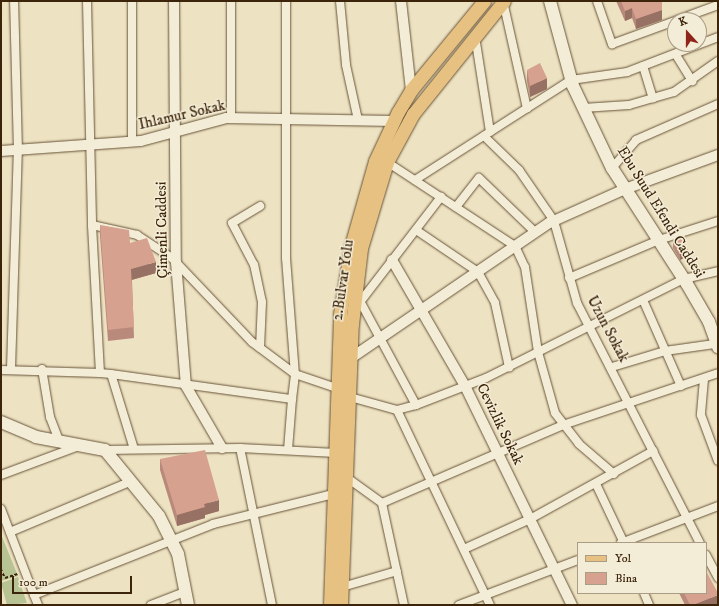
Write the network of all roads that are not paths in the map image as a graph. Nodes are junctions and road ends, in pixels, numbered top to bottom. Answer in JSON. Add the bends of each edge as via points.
{"nodes":[{"id":1,"x":14,"y":1,"type":"edge"},
{"id":2,"x":87,"y":1,"type":"edge"},
{"id":3,"x":132,"y":1,"type":"edge"},
{"id":4,"x":174,"y":1,"type":"edge"},
{"id":5,"x":231,"y":1,"type":"edge"},
{"id":6,"x":286,"y":1,"type":"edge"},
{"id":7,"x":340,"y":1,"type":"edge"},
{"id":8,"x":401,"y":1,"type":"edge"},
{"id":9,"x":484,"y":1,"type":"edge"},
{"id":10,"x":504,"y":1,"type":"edge"},
{"id":11,"x":550,"y":1,"type":"edge"},
{"id":12,"x":597,"y":1,"type":"edge"},
{"id":13,"x":718,"y":5,"type":"edge"},
{"id":14,"x":698,"y":12,"type":"edge"},
{"id":15,"x":667,"y":23,"type":"edge"},
{"id":16,"x":475,"y":35,"type":"junction"},
{"id":17,"x":718,"y":37,"type":"edge"},
{"id":18,"x":676,"y":55,"type":"junction"},
{"id":19,"x":718,"y":61,"type":"edge"},
{"id":20,"x":643,"y":66,"type":"junction"},
{"id":21,"x":571,"y":80,"type":"junction"},
{"id":22,"x":692,"y":81,"type":"junction"},
{"id":23,"x":411,"y":90,"type":"junction"},
{"id":24,"x":653,"y":98,"type":"junction"},
{"id":25,"x":718,"y":104,"type":"edge"},
{"id":26,"x":527,"y":108,"type":"junction"},
{"id":27,"x":583,"y":108,"type":"junction"},
{"id":28,"x":287,"y":117,"type":"junction"},
{"id":29,"x":231,"y":118,"type":"junction"},
{"id":30,"x":358,"y":120,"type":"junction"},
{"id":31,"x":394,"y":121,"type":"junction"},
{"id":32,"x":176,"y":133,"type":"junction"},
{"id":33,"x":487,"y":134,"type":"junction"},
{"id":34,"x":132,"y":142,"type":"junction"},
{"id":35,"x":91,"y":143,"type":"junction"},
{"id":36,"x":1,"y":151,"type":"edge"},
{"id":37,"x":18,"y":151,"type":"junction"},
{"id":38,"x":718,"y":155,"type":"edge"},
{"id":39,"x":387,"y":162,"type":"junction"},
{"id":40,"x":612,"y":168,"type":"junction"},
{"id":41,"x":415,"y":180,"type":"junction"},
{"id":42,"x":625,"y":189,"type":"junction"},
{"id":43,"x":441,"y":198,"type":"junction"},
{"id":44,"x":260,"y":206,"type":"dead end"},
{"id":45,"x":456,"y":208,"type":"junction"},
{"id":46,"x":554,"y":221,"type":"junction"},
{"id":47,"x":718,"y":221,"type":"edge"},
{"id":48,"x":92,"y":225,"type":"junction"},
{"id":49,"x":416,"y":230,"type":"junction"},
{"id":50,"x":535,"y":232,"type":"junction"},
{"id":51,"x":659,"y":240,"type":"junction"},
{"id":52,"x":515,"y":246,"type":"junction"},
{"id":53,"x":392,"y":260,"type":"junction"},
{"id":54,"x":176,"y":262,"type":"junction"},
{"id":55,"x":718,"y":271,"type":"edge"},
{"id":56,"x":478,"y":272,"type":"junction"},
{"id":57,"x":569,"y":278,"type":"junction"},
{"id":58,"x":684,"y":279,"type":"junction"},
{"id":59,"x":643,"y":300,"type":"junction"},
{"id":60,"x":357,"y":305,"type":"junction"},
{"id":61,"x":423,"y":309,"type":"junction"},
{"id":62,"x":714,"y":320,"type":"edge"},
{"id":63,"x":590,"y":326,"type":"junction"},
{"id":64,"x":380,"y":339,"type":"junction"},
{"id":65,"x":716,"y":345,"type":"edge"},
{"id":66,"x":260,"y":348,"type":"junction"},
{"id":67,"x":665,"y":351,"type":"junction"},
{"id":68,"x":538,"y":352,"type":"junction"},
{"id":69,"x":351,"y":358,"type":"junction"},
{"id":70,"x":612,"y":366,"type":"junction"},
{"id":71,"x":509,"y":367,"type":"junction"},
{"id":72,"x":11,"y":369,"type":"junction"},
{"id":73,"x":42,"y":369,"type":"junction"},
{"id":74,"x":1,"y":370,"type":"edge"},
{"id":75,"x":100,"y":373,"type":"junction"},
{"id":76,"x":718,"y":373,"type":"edge"},
{"id":77,"x":111,"y":374,"type":"junction"},
{"id":78,"x":295,"y":374,"type":"junction"},
{"id":79,"x":704,"y":379,"type":"junction"},
{"id":80,"x":186,"y":386,"type":"junction"},
{"id":81,"x":465,"y":386,"type":"junction"},
{"id":82,"x":681,"y":386,"type":"junction"},
{"id":83,"x":339,"y":389,"type":"junction"},
{"id":84,"x":350,"y":397,"type":"junction"},
{"id":85,"x":292,"y":399,"type":"junction"},
{"id":86,"x":629,"y":402,"type":"junction"},
{"id":87,"x":416,"y":405,"type":"junction"},
{"id":88,"x":396,"y":410,"type":"junction"},
{"id":89,"x":1,"y":422,"type":"edge"},
{"id":90,"x":563,"y":425,"type":"junction"},
{"id":91,"x":59,"y":441,"type":"junction"},
{"id":92,"x":81,"y":445,"type":"junction"},
{"id":93,"x":222,"y":448,"type":"junction"},
{"id":94,"x":240,"y":448,"type":"junction"},
{"id":95,"x":134,"y":449,"type":"junction"},
{"id":96,"x":105,"y":450,"type":"junction"},
{"id":97,"x":288,"y":450,"type":"junction"},
{"id":98,"x":653,"y":451,"type":"junction"},
{"id":99,"x":497,"y":452,"type":"junction"},
{"id":100,"x":336,"y":453,"type":"junction"},
{"id":101,"x":718,"y":461,"type":"edge"},
{"id":102,"x":614,"y":474,"type":"junction"},
{"id":103,"x":1,"y":475,"type":"edge"},
{"id":104,"x":346,"y":477,"type":"junction"},
{"id":105,"x":132,"y":482,"type":"junction"},
{"id":106,"x":433,"y":483,"type":"junction"},
{"id":107,"x":596,"y":484,"type":"junction"},
{"id":108,"x":334,"y":494,"type":"junction"},
{"id":109,"x":382,"y":503,"type":"junction"},
{"id":110,"x":718,"y":506,"type":"edge"},
{"id":111,"x":1,"y":509,"type":"edge"},
{"id":112,"x":254,"y":513,"type":"junction"},
{"id":113,"x":687,"y":518,"type":"junction"},
{"id":114,"x":530,"y":519,"type":"junction"},
{"id":115,"x":10,"y":532,"type":"junction"},
{"id":116,"x":172,"y":539,"type":"junction"},
{"id":117,"x":623,"y":542,"type":"edge"},
{"id":118,"x":626,"y":542,"type":"edge"},
{"id":119,"x":699,"y":542,"type":"edge"},
{"id":120,"x":464,"y":549,"type":"junction"},
{"id":121,"x":707,"y":557,"type":"edge"},
{"id":122,"x":577,"y":560,"type":"edge"},
{"id":123,"x":554,"y":569,"type":"junction"},
{"id":124,"x":397,"y":571,"type":"junction"},
{"id":125,"x":718,"y":578,"type":"edge"},
{"id":126,"x":342,"y":587,"type":"junction"},
{"id":127,"x":186,"y":592,"type":"junction"},
{"id":128,"x":644,"y":594,"type":"edge"},
{"id":129,"x":34,"y":595,"type":"junction"},
{"id":130,"x":486,"y":595,"type":"junction"},
{"id":131,"x":38,"y":605,"type":"edge"},
{"id":132,"x":150,"y":605,"type":"edge"},
{"id":133,"x":188,"y":605,"type":"edge"},
{"id":134,"x":272,"y":605,"type":"edge"},
{"id":135,"x":330,"y":605,"type":"edge"},
{"id":136,"x":341,"y":605,"type":"edge"},
{"id":137,"x":404,"y":605,"type":"edge"},
{"id":138,"x":459,"y":605,"type":"edge"},
{"id":139,"x":490,"y":605,"type":"edge"},
{"id":140,"x":572,"y":605,"type":"edge"},
{"id":141,"x":649,"y":605,"type":"edge"}],
"edges":[{"from":1,"to":37,"type":"street"},
{"from":2,"to":35,"type":"street"},
{"from":3,"to":34,"type":"street"},
{"from":4,"to":32,"type":"street","name":"Çimenli Caddesi"},
{"from":5,"to":29,"type":"street"},
{"from":6,"to":28,"type":"street"},
{"from":7,"to":30,"type":"street","via":[[346,65]]},
{"from":8,"to":23,"type":"street"},
{"from":9,"to":23,"type":"main road","name":"2.Bulvar Yolu"},
{"from":10,"to":16,"type":"main road","name":"2.Bulvar Yolu"},
{"from":10,"to":26,"type":"street"},
{"from":11,"to":21,"type":"main road","name":"Ebu Suud Efendi Caddesi"},
{"from":12,"to":15,"type":"street","via":[[612,44]]},
{"from":13,"to":14,"type":"street"},
{"from":16,"to":33,"type":"street"},
{"from":16,"to":39,"type":"main road","name":"2.Bulvar Yolu","via":[[413,114]]},
{"from":17,"to":18,"type":"street"},
{"from":18,"to":20,"type":"street"},
{"from":18,"to":22,"type":"street"},
{"from":19,"to":22,"type":"street"},
{"from":20,"to":21,"type":"street"},
{"from":20,"to":24,"type":"street"},
{"from":21,"to":26,"type":"street"},
{"from":21,"to":27,"type":"main road","name":"Ebu Suud Efendi Caddesi"},
{"from":22,"to":24,"type":"street","via":[[674,92]]},
{"from":23,"to":31,"type":"main road","name":"2.Bulvar Yolu"},
{"from":24,"to":27,"type":"street","via":[[629,105]]},
{"from":25,"to":40,"type":"street","via":[[636,140]]},
{"from":26,"to":33,"type":"street"},
{"from":27,"to":40,"type":"main road","name":"Ebu Suud Efendi Caddesi"},
{"from":28,"to":29,"type":"street","name":"Ihlamur Sokak"},
{"from":28,"to":30,"type":"street","name":"Ihlamur Sokak"},
{"from":28,"to":78,"type":"street","via":[[286,258]]},
{"from":29,"to":32,"type":"street","name":"Ihlamur Sokak"},
{"from":30,"to":31,"type":"street","name":"Ihlamur Sokak"},
{"from":31,"to":83,"type":"main road","name":"2.Bulvar Yolu","via":[[375,161],[351,246],[340,314]]},
{"from":32,"to":34,"type":"street","name":"Ihlamur Sokak"},
{"from":32,"to":54,"type":"street","name":"Çimenli Caddesi"},
{"from":33,"to":41,"type":"street"},
{"from":33,"to":46,"type":"street","name":"Uzun Sokak","via":[[519,170]]},
{"from":34,"to":35,"type":"street","name":"Ihlamur Sokak"},
{"from":35,"to":37,"type":"street","name":"Ihlamur Sokak","via":[[75,149]]},
{"from":35,"to":48,"type":"street"},
{"from":36,"to":37,"type":"street","name":"Ihlamur Sokak"},
{"from":37,"to":72,"type":"street"},
{"from":38,"to":42,"type":"street"},
{"from":39,"to":41,"type":"street"},
{"from":39,"to":60,"type":"main road","name":"2.Bulvar Yolu","via":[[361,248]]},
{"from":40,"to":42,"type":"main road","name":"Ebu Suud Efendi Caddesi"},
{"from":41,"to":43,"type":"street"},
{"from":42,"to":46,"type":"street"},
{"from":42,"to":51,"type":"main road","name":"Ebu Suud Efendi Caddesi"},
{"from":43,"to":45,"type":"street"},
{"from":43,"to":49,"type":"street"},
{"from":44,"to":66,"type":"street","via":[[232,223],[256,273],[262,302]]},
{"from":45,"to":50,"type":"street","via":[[479,178]]},
{"from":45,"to":52,"type":"street"},
{"from":46,"to":50,"type":"street"},
{"from":46,"to":57,"type":"street","name":"Uzun Sokak"},
{"from":47,"to":51,"type":"street"},
{"from":48,"to":54,"type":"street","via":[[137,235]]},
{"from":48,"to":75,"type":"street"},
{"from":49,"to":53,"type":"street"},
{"from":49,"to":56,"type":"street"},
{"from":50,"to":52,"type":"street"},
{"from":51,"to":57,"type":"street"},
{"from":51,"to":58,"type":"main road","name":"Ebu Suud Efendi Caddesi"},
{"from":52,"to":56,"type":"street"},
{"from":52,"to":68,"type":"street","via":[[525,268]]},
{"from":53,"to":60,"type":"street"},
{"from":53,"to":61,"type":"street","name":"Cevizlik Sokak"},
{"from":54,"to":66,"type":"street"},
{"from":54,"to":80,"type":"street","name":"Çimenli Caddesi"},
{"from":55,"to":58,"type":"street"},
{"from":56,"to":61,"type":"street"},
{"from":56,"to":71,"type":"street","via":[[495,303]]},
{"from":57,"to":63,"type":"street","name":"Uzun Sokak"},
{"from":58,"to":59,"type":"street"},
{"from":58,"to":62,"type":"main road","name":"Ebu Suud Efendi Caddesi"},
{"from":59,"to":63,"type":"street"},
{"from":59,"to":67,"type":"street"},
{"from":60,"to":64,"type":"street"},
{"from":60,"to":69,"type":"main road","name":"2.Bulvar Yolu"},
{"from":61,"to":64,"type":"street"},
{"from":61,"to":81,"type":"street","name":"Cevizlik Sokak"},
{"from":62,"to":65,"type":"main road","name":"Ebu Suud Efendi Caddesi"},
{"from":63,"to":68,"type":"street"},
{"from":63,"to":70,"type":"street","name":"Uzun Sokak"},
{"from":64,"to":69,"type":"street"},
{"from":64,"to":87,"type":"street"},
{"from":65,"to":67,"type":"street"},
{"from":66,"to":78,"type":"street"},
{"from":67,"to":70,"type":"street"},
{"from":67,"to":82,"type":"street"},
{"from":68,"to":71,"type":"street"},
{"from":68,"to":90,"type":"street","via":[[556,413]]},
{"from":69,"to":84,"type":"main road","name":"2.Bulvar Yolu"},
{"from":70,"to":86,"type":"street","name":"Uzun Sokak"},
{"from":71,"to":81,"type":"street"},
{"from":72,"to":73,"type":"street"},
{"from":72,"to":74,"type":"street"},
{"from":73,"to":75,"type":"street"},
{"from":73,"to":91,"type":"street","via":[[50,417]]},
{"from":75,"to":77,"type":"street"},
{"from":76,"to":79,"type":"street"},
{"from":77,"to":80,"type":"street"},
{"from":77,"to":95,"type":"street"},
{"from":78,"to":83,"type":"street"},
{"from":78,"to":85,"type":"street"},
{"from":79,"to":82,"type":"street"},
{"from":79,"to":101,"type":"street","via":[[701,415]]},
{"from":80,"to":85,"type":"street"},
{"from":80,"to":93,"type":"street","name":"Çimenli Caddesi"},
{"from":81,"to":87,"type":"street"},
{"from":81,"to":99,"type":"street","name":"Cevizlik Sokak"},
{"from":82,"to":86,"type":"street"},
{"from":83,"to":84,"type":"street"},
{"from":83,"to":100,"type":"main road","name":"2.Bulvar Yolu"},
{"from":84,"to":88,"type":"street"},
{"from":84,"to":104,"type":"main road","name":"2.Bulvar Yolu"},
{"from":85,"to":97,"type":"street"},
{"from":86,"to":90,"type":"street"},
{"from":86,"to":98,"type":"street","name":"Uzun Sokak"},
{"from":87,"to":88,"type":"street"},
{"from":88,"to":106,"type":"street"},
{"from":89,"to":91,"type":"main road","via":[[36,437]]},
{"from":90,"to":99,"type":"street"},
{"from":90,"to":102,"type":"street","via":[[579,444]]},
{"from":91,"to":92,"type":"main road"},
{"from":92,"to":96,"type":"main road"},
{"from":92,"to":103,"type":"street"},
{"from":93,"to":94,"type":"street"},
{"from":93,"to":95,"type":"street"},
{"from":94,"to":97,"type":"street"},
{"from":94,"to":112,"type":"street"},
{"from":95,"to":96,"type":"street"},
{"from":96,"to":105,"type":"main road"},
{"from":97,"to":100,"type":"street"},
{"from":98,"to":102,"type":"street"},
{"from":98,"to":113,"type":"street","name":"Uzun Sokak"},
{"from":99,"to":106,"type":"street"},
{"from":99,"to":114,"type":"street","name":"Cevizlik Sokak"},
{"from":100,"to":108,"type":"main road","name":"2.Bulvar Yolu"},
{"from":102,"to":107,"type":"street"},
{"from":104,"to":109,"type":"street"},
{"from":104,"to":126,"type":"main road","name":"2.Bulvar Yolu"},
{"from":105,"to":115,"type":"street"},
{"from":105,"to":116,"type":"main road","via":[[159,516]]},
{"from":106,"to":109,"type":"street"},
{"from":106,"to":120,"type":"street"},
{"from":107,"to":114,"type":"street"},
{"from":107,"to":117,"type":"street"},
{"from":108,"to":112,"type":"street"},
{"from":108,"to":135,"type":"main road","name":"2.Bulvar Yolu"},
{"from":109,"to":124,"type":"street"},
{"from":110,"to":113,"type":"street"},
{"from":111,"to":115,"type":"street"},
{"from":112,"to":116,"type":"street"},
{"from":112,"to":134,"type":"street"},
{"from":113,"to":118,"type":"street"},
{"from":113,"to":119,"type":"street","name":"Uzun Sokak"},
{"from":114,"to":120,"type":"street"},
{"from":114,"to":123,"type":"street","name":"Cevizlik Sokak"},
{"from":115,"to":129,"type":"street"},
{"from":116,"to":127,"type":"main road"},
{"from":116,"to":129,"type":"street"},
{"from":120,"to":130,"type":"street"},
{"from":121,"to":125,"type":"street"},
{"from":122,"to":123,"type":"street"},
{"from":123,"to":130,"type":"street"},
{"from":123,"to":140,"type":"street","name":"Cevizlik Sokak"},
{"from":124,"to":126,"type":"street"},
{"from":124,"to":137,"type":"street"},
{"from":126,"to":136,"type":"main road","name":"2.Bulvar Yolu"},
{"from":127,"to":132,"type":"street"},
{"from":127,"to":133,"type":"main road"},
{"from":128,"to":141,"type":"street"},
{"from":129,"to":131,"type":"street"},
{"from":130,"to":138,"type":"street"},
{"from":130,"to":139,"type":"street"}]}
